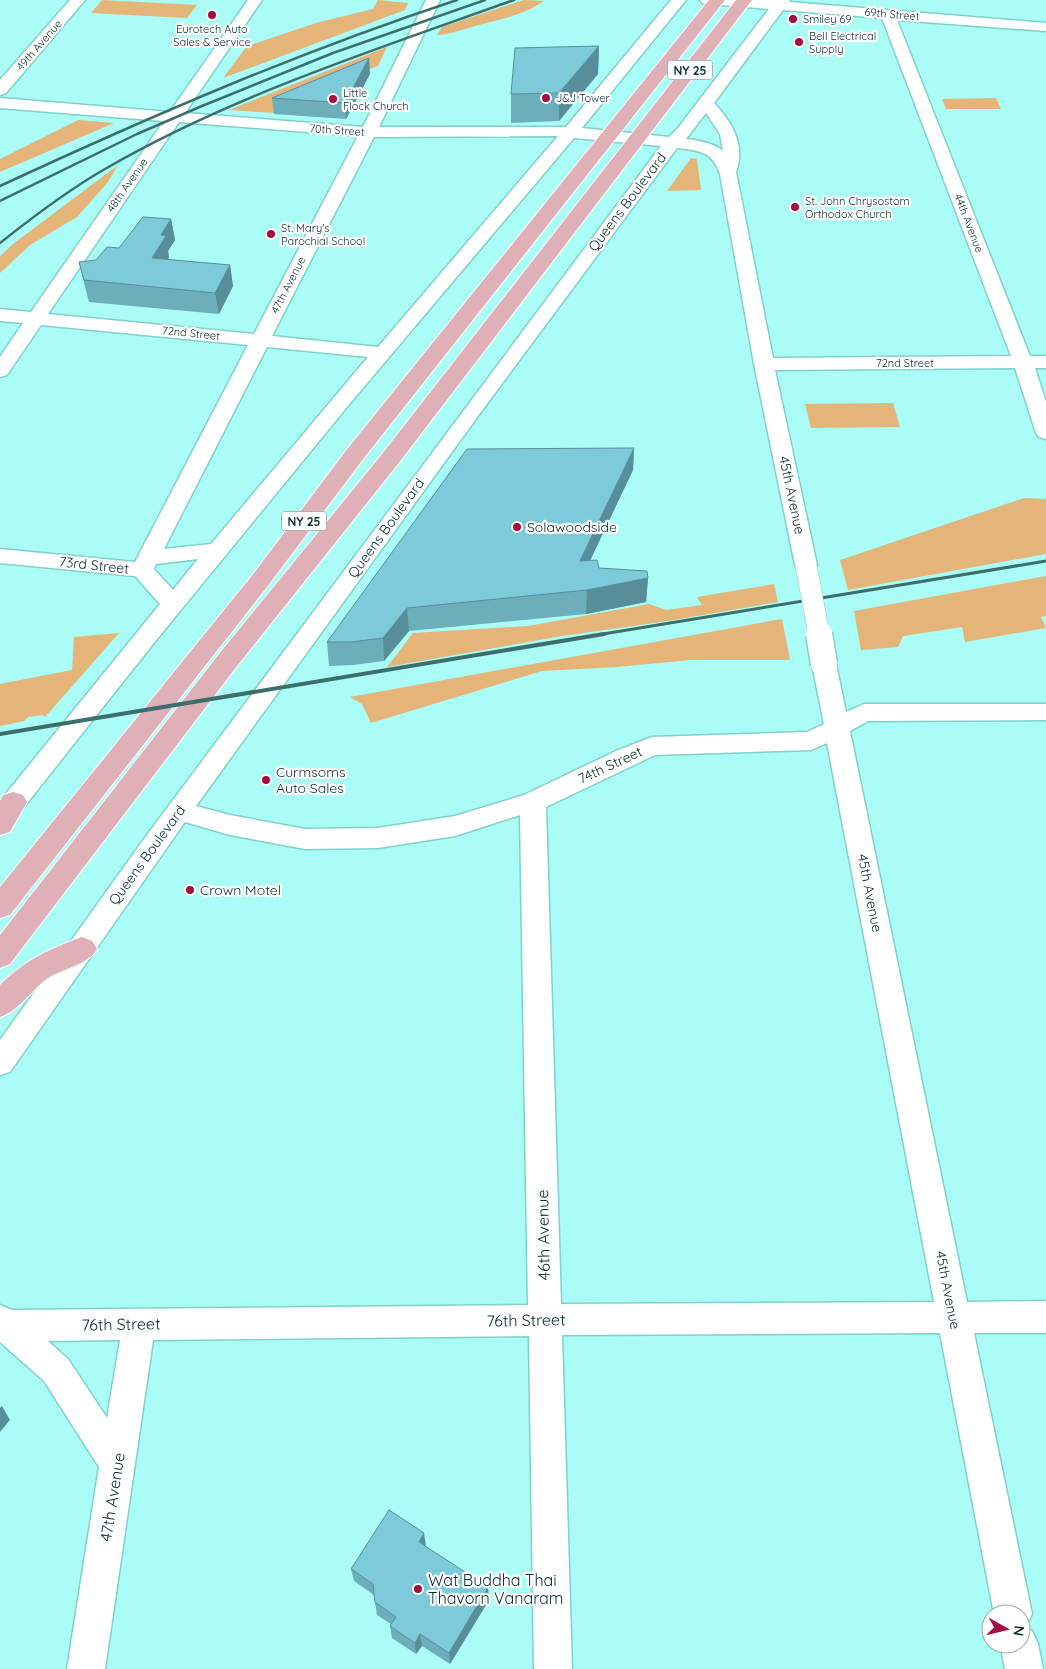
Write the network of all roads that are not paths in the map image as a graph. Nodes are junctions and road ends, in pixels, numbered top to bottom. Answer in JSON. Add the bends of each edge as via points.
{"nodes":[{"id":1,"x":78,"y":0,"type":"edge"},
{"id":2,"x":255,"y":0,"type":"edge"},
{"id":3,"x":433,"y":0,"type":"edge"},
{"id":4,"x":679,"y":0,"type":"edge"},
{"id":5,"x":714,"y":0,"type":"edge"},
{"id":6,"x":743,"y":1,"type":"edge"},
{"id":7,"x":781,"y":2,"type":"edge"},
{"id":8,"x":888,"y":14,"type":"junction"},
{"id":9,"x":1046,"y":27,"type":"edge"},
{"id":10,"x":0,"y":90,"type":"edge"},
{"id":11,"x":706,"y":102,"type":"junction"},
{"id":12,"x":0,"y":103,"type":"edge"},
{"id":13,"x":174,"y":117,"type":"junction"},
{"id":14,"x":368,"y":132,"type":"junction"},
{"id":15,"x":570,"y":132,"type":"junction"},
{"id":16,"x":609,"y":135,"type":"junction"},
{"id":17,"x":638,"y":138,"type":"junction"},
{"id":18,"x":674,"y":142,"type":"junction"},
{"id":19,"x":727,"y":171,"type":"junction"},
{"id":20,"x":0,"y":315,"type":"edge"},
{"id":21,"x":35,"y":318,"type":"junction"},
{"id":22,"x":260,"y":340,"type":"junction"},
{"id":23,"x":382,"y":353,"type":"junction"},
{"id":24,"x":1023,"y":362,"type":"junction"},
{"id":25,"x":1046,"y":362,"type":"edge"},
{"id":26,"x":764,"y":364,"type":"junction"},
{"id":27,"x":0,"y":371,"type":"edge"},
{"id":28,"x":1046,"y":433,"type":"edge"},
{"id":29,"x":218,"y":550,"type":"junction"},
{"id":30,"x":0,"y":556,"type":"edge"},
{"id":31,"x":146,"y":564,"type":"junction"},
{"id":32,"x":174,"y":604,"type":"junction"},
{"id":33,"x":1046,"y":712,"type":"edge"},
{"id":34,"x":838,"y":727,"type":"junction"},
{"id":35,"x":533,"y":802,"type":"junction"},
{"id":36,"x":179,"y":811,"type":"junction"},
{"id":37,"x":4,"y":815,"type":"edge"},
{"id":38,"x":0,"y":907,"type":"edge"},
{"id":39,"x":82,"y":949,"type":"junction"},
{"id":40,"x":0,"y":956,"type":"edge"},
{"id":41,"x":0,"y":1005,"type":"edge"},
{"id":42,"x":0,"y":1063,"type":"edge"},
{"id":43,"x":1046,"y":1317,"type":"edge"},
{"id":44,"x":954,"y":1318,"type":"junction"},
{"id":45,"x":545,"y":1320,"type":"junction"},
{"id":46,"x":3,"y":1323,"type":"edge"},
{"id":47,"x":139,"y":1324,"type":"junction"},
{"id":48,"x":117,"y":1463,"type":"junction"},
{"id":49,"x":1011,"y":1604,"type":"edge"},
{"id":50,"x":1021,"y":1654,"type":"edge"},
{"id":51,"x":86,"y":1669,"type":"edge"},
{"id":52,"x":553,"y":1669,"type":"edge"},
{"id":53,"x":1024,"y":1669,"type":"edge"}],
"edges":[{"from":1,"to":10,"type":"street","name":"49th Avenue"},
{"from":2,"to":13,"type":"street","name":"48th Avenue"},
{"from":3,"to":14,"type":"street","name":"47th Avenue"},
{"from":4,"to":15,"type":"street"},
{"from":5,"to":6,"type":"street","name":"69th Street"},
{"from":5,"to":16,"type":"main road","number":"NY 25"},
{"from":6,"to":7,"type":"street","name":"69th Street"},
{"from":6,"to":17,"type":"main road","number":"NY 25"},
{"from":7,"to":8,"type":"street","name":"69th Street"},
{"from":7,"to":11,"type":"street","name":"Queens Boulevard"},
{"from":8,"to":9,"type":"street","name":"69th Street"},
{"from":8,"to":24,"type":"street","name":"44th Avenue"},
{"from":11,"to":18,"type":"street","name":"Queens Boulevard"},
{"from":11,"to":19,"type":"street","name":"45th Avenue","via":[[717,115],[732,145],[733,158]]},
{"from":12,"to":13,"type":"street","name":"70th Street"},
{"from":13,"to":14,"type":"street","name":"70th Street"},
{"from":13,"to":21,"type":"street","name":"48th Avenue"},
{"from":14,"to":15,"type":"street","name":"70th Street"},
{"from":14,"to":22,"type":"street","name":"47th Avenue"},
{"from":15,"to":16,"type":"street","name":"70th Street"},
{"from":15,"to":23,"type":"street"},
{"from":16,"to":17,"type":"street","name":"70th Street"},
{"from":16,"to":38,"type":"main road","number":"NY 25"},
{"from":17,"to":18,"type":"street","name":"70th Street"},
{"from":17,"to":40,"type":"main road","number":"NY 25"},
{"from":18,"to":19,"type":"street","name":"45th Avenue","via":[[714,150],[723,159]]},
{"from":18,"to":36,"type":"street","name":"Queens Boulevard","via":[[635,190]]},
{"from":19,"to":26,"type":"street","name":"45th Avenue"},
{"from":20,"to":21,"type":"street","name":"72nd Street"},
{"from":21,"to":22,"type":"street","name":"72nd Street"},
{"from":21,"to":27,"type":"street","name":"48th Avenue"},
{"from":22,"to":23,"type":"street","name":"72nd Street"},
{"from":22,"to":31,"type":"street","name":"47th Avenue"},
{"from":23,"to":29,"type":"street"},
{"from":24,"to":25,"type":"street","name":"72nd Street"},
{"from":24,"to":26,"type":"street","name":"72nd Street"},
{"from":24,"to":28,"type":"street","name":"44th Avenue"},
{"from":26,"to":34,"type":"street","name":"45th Avenue","bridge":true},
{"from":29,"to":31,"type":"street","name":"73rd Street"},
{"from":29,"to":32,"type":"street"},
{"from":30,"to":31,"type":"street","name":"73rd Street"},
{"from":31,"to":32,"type":"street","name":"73rd Street"},
{"from":32,"to":37,"type":"street"},
{"from":33,"to":34,"type":"street","name":"74th Street","via":[[864,713]]},
{"from":34,"to":35,"type":"street","name":"74th Street","via":[[811,741],[652,746]]},
{"from":34,"to":44,"type":"street","name":"45th Avenue"},
{"from":35,"to":36,"type":"street","name":"74th Street","via":[[455,826],[378,838],[305,840]]},
{"from":35,"to":45,"type":"street","name":"46th Avenue"},
{"from":36,"to":39,"type":"street","name":"Queens Boulevard"},
{"from":39,"to":41,"type":"main road","via":[[38,968]]},
{"from":39,"to":42,"type":"street","name":"Queens Boulevard"},
{"from":43,"to":44,"type":"street","name":"76th Street"},
{"from":44,"to":45,"type":"street","name":"76th Street"},
{"from":44,"to":49,"type":"street","name":"45th Avenue"},
{"from":45,"to":47,"type":"street","name":"76th Street"},
{"from":45,"to":52,"type":"street","name":"46th Avenue"},
{"from":46,"to":47,"type":"street","name":"76th Street"},
{"from":46,"to":48,"type":"street","name":"76th Street","via":[[56,1370]]},
{"from":47,"to":48,"type":"street","name":"47th Avenue"},
{"from":48,"to":51,"type":"street","name":"47th Avenue"},
{"from":50,"to":53,"type":"street"}]}
